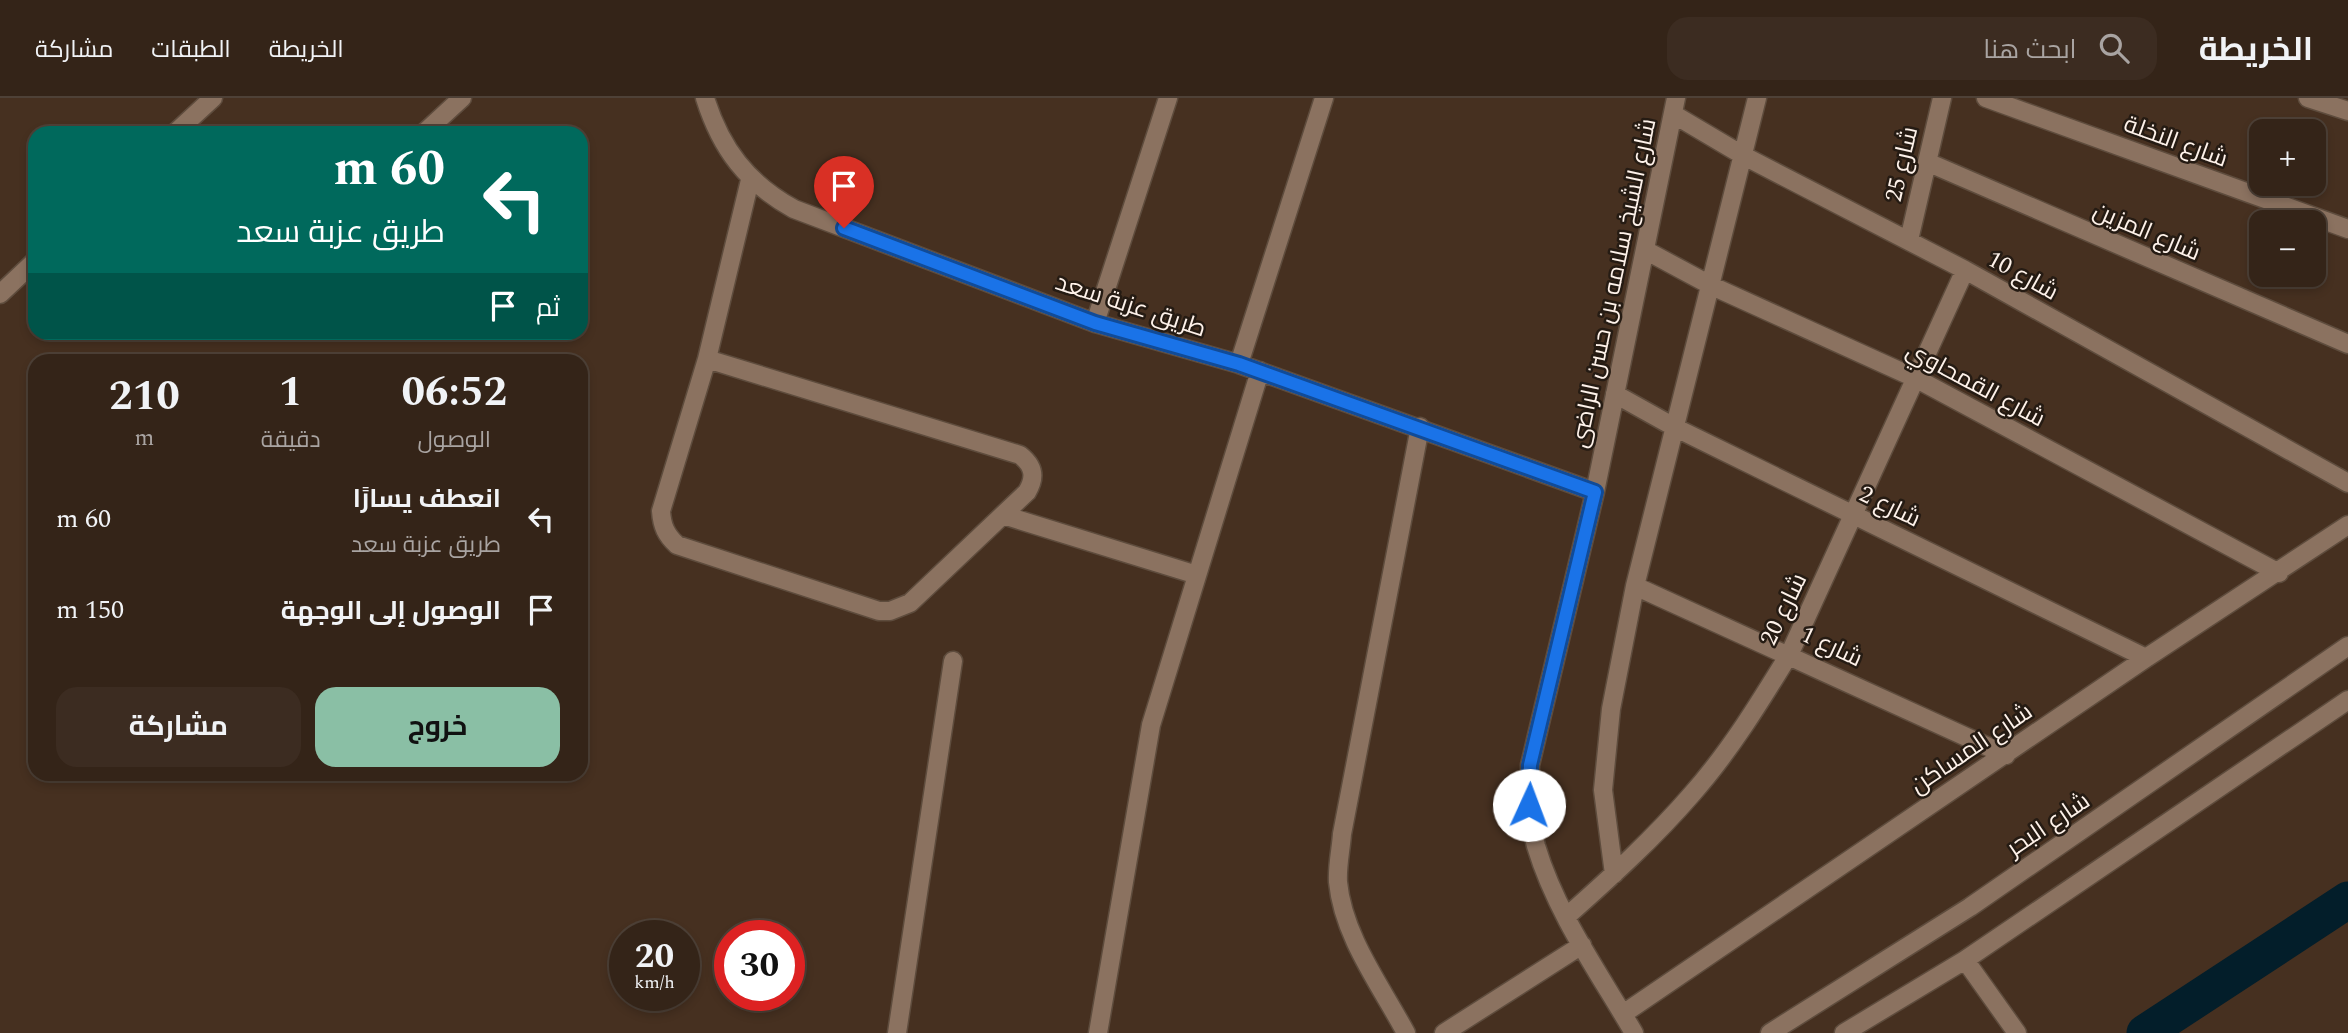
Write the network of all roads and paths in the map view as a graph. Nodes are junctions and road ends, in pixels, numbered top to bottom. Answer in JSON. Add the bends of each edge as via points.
{"nodes":[{"id":1,"x":213,"y":98,"type":"edge"},
{"id":2,"x":462,"y":98,"type":"edge"},
{"id":3,"x":720,"y":98,"type":"edge"},
{"id":4,"x":1168,"y":98,"type":"edge"},
{"id":5,"x":1324,"y":98,"type":"edge"},
{"id":6,"x":1757,"y":98,"type":"edge"},
{"id":7,"x":1942,"y":98,"type":"edge"},
{"id":8,"x":1986,"y":98,"type":"edge"},
{"id":9,"x":2308,"y":98,"type":"edge"},
{"id":10,"x":707,"y":106,"type":"edge"},
{"id":11,"x":1675,"y":106,"type":"edge"},
{"id":12,"x":2348,"y":111,"type":"edge"},
{"id":13,"x":182,"y":126,"type":"edge"},
{"id":14,"x":432,"y":126,"type":"edge"},
{"id":15,"x":1744,"y":156,"type":"junction"},
{"id":16,"x":1927,"y":162,"type":"junction"},
{"id":17,"x":750,"y":180,"type":"junction"},
{"id":18,"x":2348,"y":229,"type":"edge"},
{"id":19,"x":1909,"y":240,"type":"junction"},
{"id":20,"x":1645,"y":250,"type":"junction"},
{"id":21,"x":28,"y":267,"type":"edge"},
{"id":22,"x":1965,"y":270,"type":"junction"},
{"id":23,"x":1712,"y":286,"type":"junction"},
{"id":24,"x":0,"y":293,"type":"edge"},
{"id":25,"x":1095,"y":323,"type":"junction"},
{"id":26,"x":2348,"y":344,"type":"edge"},
{"id":27,"x":707,"y":359,"type":"junction"},
{"id":28,"x":1239,"y":364,"type":"junction"},
{"id":29,"x":1259,"y":372,"type":"junction"},
{"id":30,"x":1915,"y":378,"type":"junction"},
{"id":31,"x":1615,"y":394,"type":"junction"},
{"id":32,"x":1420,"y":427,"type":"junction"},
{"id":33,"x":1676,"y":428,"type":"junction"},
{"id":34,"x":2348,"y":483,"type":"edge"},
{"id":35,"x":1595,"y":492,"type":"junction"},
{"id":36,"x":1003,"y":515,"type":"junction"},
{"id":37,"x":1855,"y":516,"type":"junction"},
{"id":38,"x":2348,"y":525,"type":"edge"},
{"id":39,"x":2279,"y":573,"type":"junction"},
{"id":40,"x":1197,"y":575,"type":"junction"},
{"id":41,"x":1635,"y":586,"type":"junction"},
{"id":42,"x":2348,"y":646,"type":"edge"},
{"id":43,"x":1790,"y":653,"type":"junction"},
{"id":44,"x":2146,"y":658,"type":"junction"},
{"id":45,"x":953,"y":661,"type":"dead end"},
{"id":46,"x":2348,"y":699,"type":"edge"},
{"id":47,"x":2006,"y":754,"type":"junction"},
{"id":48,"x":1614,"y":874,"type":"junction"},
{"id":49,"x":1566,"y":917,"type":"junction"},
{"id":50,"x":1583,"y":945,"type":"junction"},
{"id":51,"x":1965,"y":960,"type":"junction"},
{"id":52,"x":1623,"y":1014,"type":"junction"},
{"id":53,"x":897,"y":1033,"type":"edge"},
{"id":54,"x":1098,"y":1033,"type":"edge"},
{"id":55,"x":1406,"y":1033,"type":"edge"},
{"id":56,"x":1444,"y":1033,"type":"edge"},
{"id":57,"x":1634,"y":1033,"type":"edge"},
{"id":58,"x":1770,"y":1033,"type":"edge"},
{"id":59,"x":1844,"y":1033,"type":"edge"},
{"id":60,"x":2017,"y":1033,"type":"edge"}],
"edges":[{"from":1,"to":13,"type":"street"},
{"from":2,"to":14,"type":"street"},
{"from":3,"to":10,"type":"street"},
{"from":4,"to":25,"type":"street"},
{"from":5,"to":28,"type":"street"},
{"from":6,"to":15,"type":"street"},
{"from":7,"to":16,"type":"street","name":"شارع 25"},
{"from":8,"to":18,"type":"street","name":"شارع النخلة"},
{"from":9,"to":12,"type":"street"},
{"from":10,"to":17,"type":"street","name":"طريق عزبة سعد","via":[[733,160]]},
{"from":11,"to":15,"type":"street","name":"شارع 10"},
{"from":11,"to":20,"type":"street","name":"شارع الشيخ سلامه بن حسن الراضى"},
{"from":15,"to":19,"type":"street","name":"شارع 10"},
{"from":15,"to":23,"type":"street"},
{"from":16,"to":19,"type":"street","name":"شارع 25"},
{"from":16,"to":26,"type":"street","name":"شارع المزين"},
{"from":17,"to":25,"type":"street","name":"طريق عزبة سعد","via":[[794,209]]},
{"from":17,"to":27,"type":"street"},
{"from":19,"to":22,"type":"street","name":"شارع 10"},
{"from":20,"to":23,"type":"street","name":"شارع القمحاوي"},
{"from":20,"to":31,"type":"street","name":"شارع الشيخ سلامه بن حسن الراضى"},
{"from":21,"to":24,"type":"street"},
{"from":22,"to":30,"type":"street","name":"شارع 20"},
{"from":22,"to":34,"type":"street","name":"شارع 10"},
{"from":23,"to":30,"type":"street","name":"شارع القمحاوي"},
{"from":23,"to":33,"type":"street"},
{"from":25,"to":28,"type":"street","name":"طريق عزبة سعد"},
{"from":27,"to":36,"type":"street","via":[[1020,455],[1029,461],[1033,483]]},
{"from":27,"to":36,"type":"street","via":[[661,511],[668,536],[677,545],[890,611],[919,597]]},
{"from":28,"to":29,"type":"street","name":"طريق عزبة سعد"},
{"from":29,"to":32,"type":"street","name":"طريق عزبة سعد"},
{"from":29,"to":40,"type":"street"},
{"from":30,"to":37,"type":"street","name":"شارع 20"},
{"from":30,"to":39,"type":"street","name":"شارع القمحاوي"},
{"from":31,"to":33,"type":"street","name":"شارع 2"},
{"from":31,"to":35,"type":"street","name":"شارع الشيخ سلامه بن حسن الراضى"},
{"from":32,"to":35,"type":"street","name":"طريق عزبة سعد"},
{"from":32,"to":55,"type":"street","via":[[1342,834],[1338,880],[1343,910]]},
{"from":33,"to":37,"type":"street","name":"شارع 2"},
{"from":33,"to":41,"type":"street"},
{"from":35,"to":49,"type":"street","name":"شارع الشيخ سلامه بن حسن الراضى","via":[[1530,765],[1529,805],[1536,844]]},
{"from":36,"to":40,"type":"street"},
{"from":37,"to":43,"type":"street","name":"شارع 20"},
{"from":37,"to":44,"type":"street","name":"شارع 2"},
{"from":38,"to":39,"type":"street","name":"شارع المساكن"},
{"from":39,"to":44,"type":"street","name":"شارع المساكن"},
{"from":40,"to":54,"type":"street","via":[[1151,725]]},
{"from":41,"to":43,"type":"street","name":"شارع 1"},
{"from":41,"to":48,"type":"street","via":[[1605,749],[1604,801]]},
{"from":42,"to":58,"type":"street","name":"شارع البحر","via":[[1970,907]]},
{"from":43,"to":47,"type":"street","name":"شارع 1"},
{"from":43,"to":48,"type":"street","name":"شارع 20","via":[[1735,740],[1693,793]]},
{"from":44,"to":47,"type":"street","name":"شارع المساكن"},
{"from":45,"to":53,"type":"street"},
{"from":46,"to":51,"type":"street"},
{"from":47,"to":52,"type":"street","name":"شارع المساكن"},
{"from":48,"to":49,"type":"street","name":"شارع 20"},
{"from":49,"to":50,"type":"street","name":"شارع الشيخ سلامه بن حسن الراضى"},
{"from":50,"to":52,"type":"street","name":"شارع الشيخ سلامه بن حسن الراضى"},
{"from":50,"to":56,"type":"street"},
{"from":51,"to":59,"type":"street"},
{"from":51,"to":60,"type":"street"},
{"from":52,"to":57,"type":"street","name":"شارع الشيخ سلامه بن حسن الراضى"}]}
